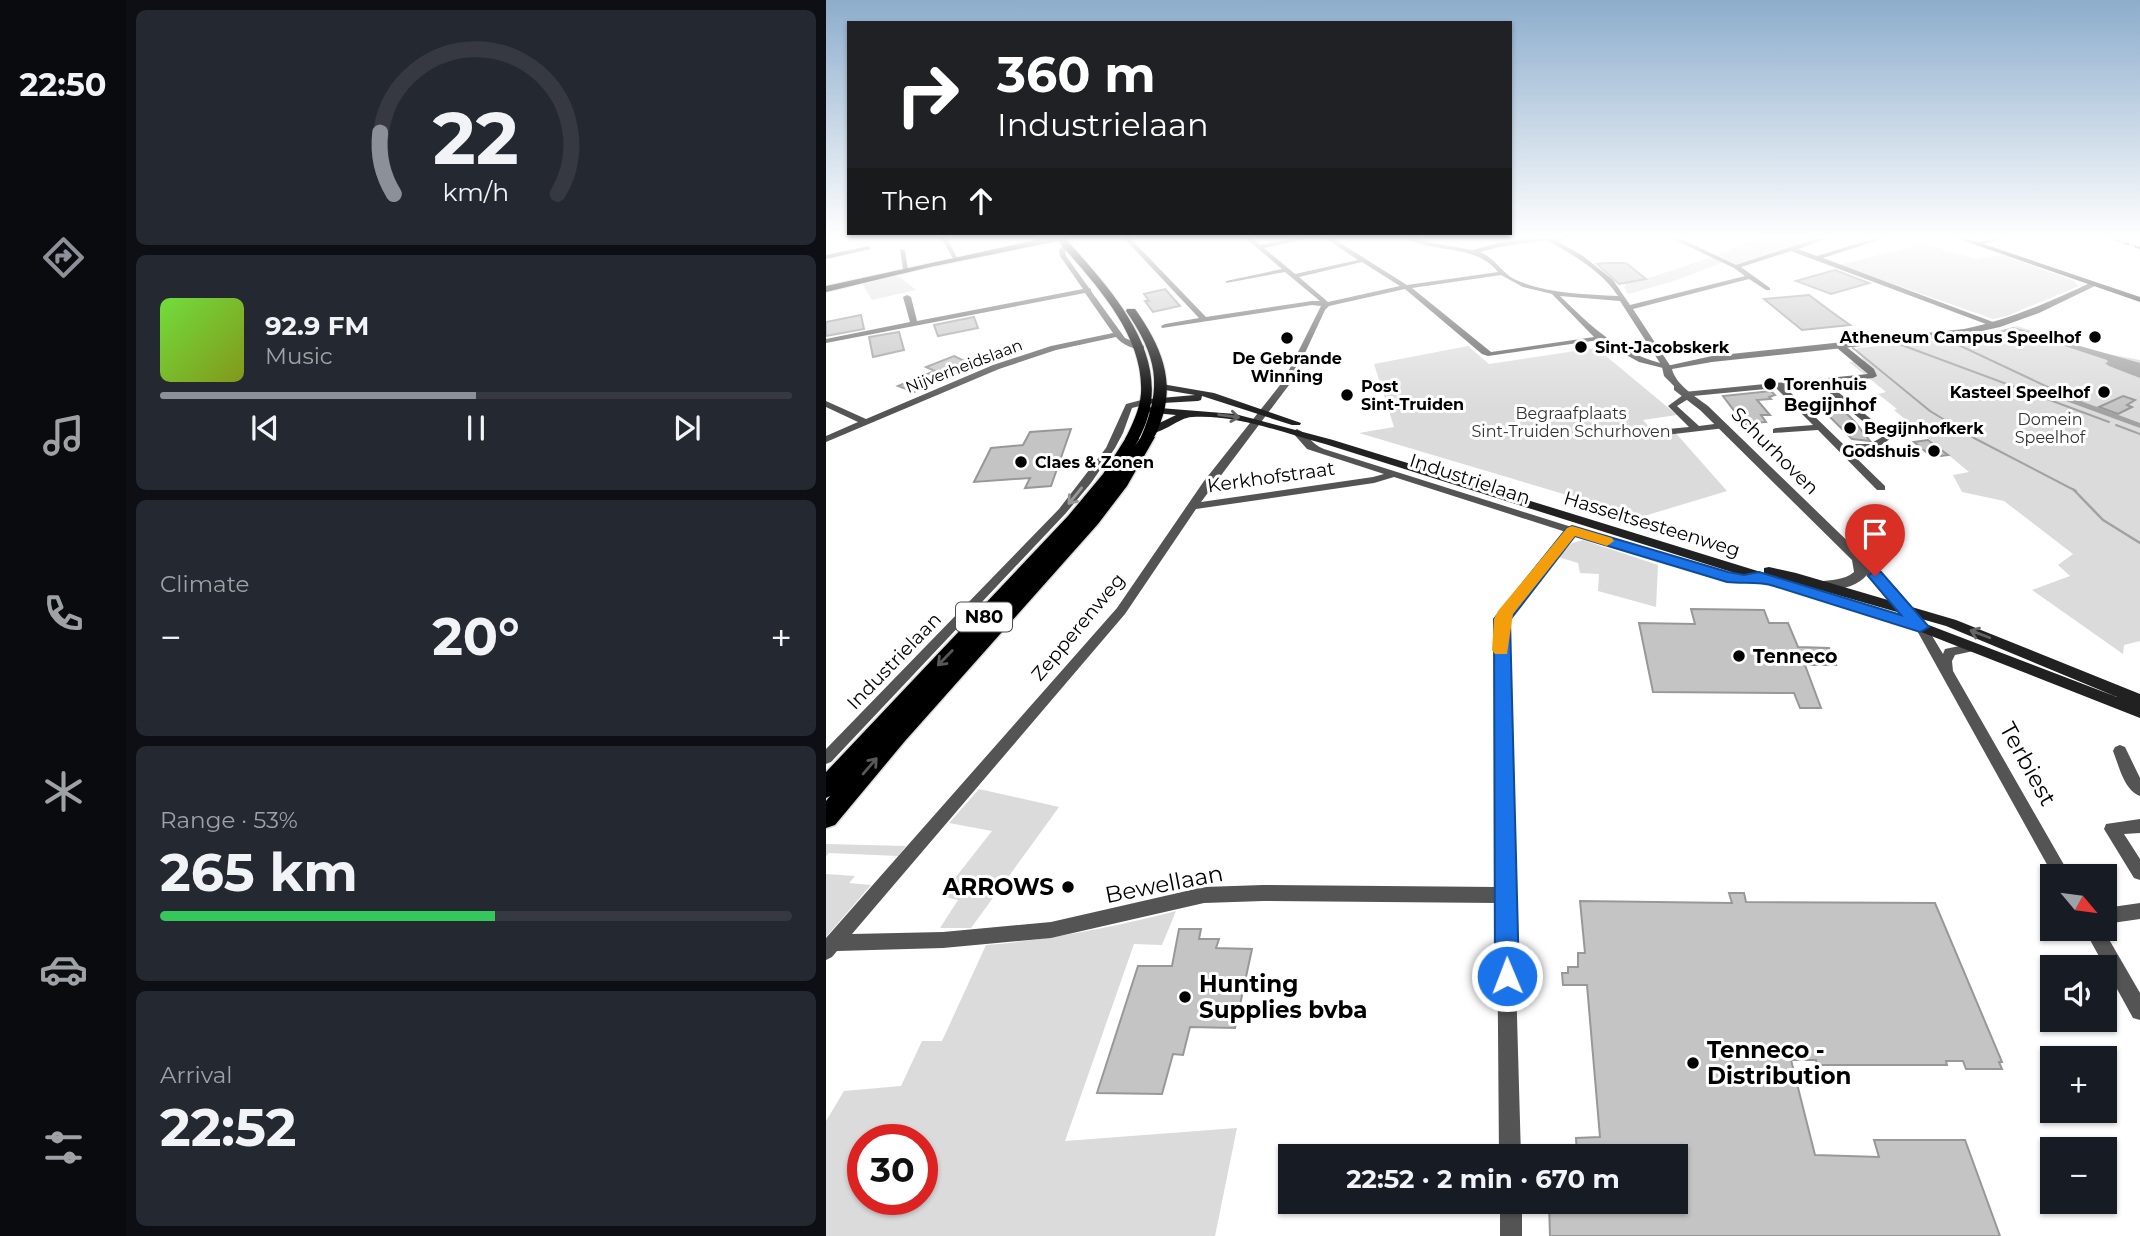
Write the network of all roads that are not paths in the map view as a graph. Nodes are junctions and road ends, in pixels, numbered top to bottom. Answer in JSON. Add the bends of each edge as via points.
{"nodes":[{"id":1,"x":1069,"y":294,"type":"edge"},
{"id":2,"x":1091,"y":294,"type":"edge"},
{"id":3,"x":1106,"y":294,"type":"edge"},
{"id":4,"x":1112,"y":294,"type":"edge"},
{"id":5,"x":1181,"y":294,"type":"edge"},
{"id":6,"x":1315,"y":294,"type":"edge"},
{"id":7,"x":1376,"y":294,"type":"edge"},
{"id":8,"x":1415,"y":294,"type":"edge"},
{"id":9,"x":1551,"y":294,"type":"edge"},
{"id":10,"x":1620,"y":294,"type":"edge"},
{"id":11,"x":1682,"y":294,"type":"edge"},
{"id":12,"x":1913,"y":294,"type":"edge"},
{"id":13,"x":2077,"y":294,"type":"edge"},
{"id":14,"x":2119,"y":294,"type":"edge"},
{"id":15,"x":1555,"y":295,"type":"junction"},
{"id":16,"x":906,"y":297,"type":"dead end"},
{"id":17,"x":1624,"y":299,"type":"junction"},
{"id":18,"x":2140,"y":300,"type":"edge"},
{"id":19,"x":1327,"y":304,"type":"junction"},
{"id":20,"x":1630,"y":307,"type":"junction"},
{"id":21,"x":1204,"y":318,"type":"junction"},
{"id":22,"x":914,"y":324,"type":"junction"},
{"id":23,"x":1997,"y":325,"type":"junction"},
{"id":24,"x":1165,"y":326,"type":"dead end"},
{"id":25,"x":1118,"y":334,"type":"junction"},
{"id":26,"x":1600,"y":338,"type":"junction"},
{"id":27,"x":826,"y":341,"type":"edge"},
{"id":28,"x":1840,"y":346,"type":"junction"},
{"id":29,"x":1140,"y":348,"type":"junction"},
{"id":30,"x":1664,"y":365,"type":"junction"},
{"id":31,"x":1821,"y":382,"type":"junction"},
{"id":32,"x":1780,"y":387,"type":"junction"},
{"id":33,"x":1687,"y":393,"type":"junction"},
{"id":34,"x":1161,"y":399,"type":"junction"},
{"id":35,"x":826,"y":404,"type":"edge"},
{"id":36,"x":1144,"y":406,"type":"junction"},
{"id":37,"x":1851,"y":406,"type":"junction"},
{"id":38,"x":1802,"y":410,"type":"junction"},
{"id":39,"x":1266,"y":411,"type":"junction"},
{"id":40,"x":1200,"y":412,"type":"junction"},
{"id":41,"x":1257,"y":421,"type":"junction"},
{"id":42,"x":866,"y":422,"type":"junction"},
{"id":43,"x":1722,"y":426,"type":"junction"},
{"id":44,"x":1818,"y":427,"type":"junction"},
{"id":45,"x":1696,"y":428,"type":"junction"},
{"id":46,"x":1776,"y":431,"type":"dead end"},
{"id":47,"x":1297,"y":432,"type":"junction"},
{"id":48,"x":1657,"y":433,"type":"dead end"},
{"id":49,"x":1144,"y":435,"type":"junction"},
{"id":50,"x":826,"y":439,"type":"edge"},
{"id":51,"x":1840,"y":447,"type":"junction"},
{"id":52,"x":1374,"y":467,"type":"junction"},
{"id":53,"x":1394,"y":474,"type":"junction"},
{"id":54,"x":1355,"y":483,"type":"junction"},
{"id":55,"x":1881,"y":488,"type":"dead end"},
{"id":56,"x":1192,"y":506,"type":"junction"},
{"id":57,"x":1572,"y":531,"type":"junction"},
{"id":58,"x":1858,"y":559,"type":"junction"},
{"id":59,"x":1759,"y":577,"type":"junction"},
{"id":60,"x":1823,"y":585,"type":"junction"},
{"id":61,"x":1907,"y":610,"type":"junction"},
{"id":62,"x":1920,"y":627,"type":"junction"},
{"id":63,"x":1974,"y":647,"type":"junction"},
{"id":64,"x":1950,"y":676,"type":"junction"},
{"id":65,"x":2140,"y":701,"type":"edge"},
{"id":66,"x":2140,"y":712,"type":"edge"},
{"id":67,"x":2120,"y":751,"type":"dead end"},
{"id":68,"x":826,"y":758,"type":"edge"},
{"id":69,"x":826,"y":788,"type":"edge"},
{"id":70,"x":2140,"y":790,"type":"edge"},
{"id":71,"x":826,"y":818,"type":"edge"},
{"id":72,"x":2140,"y":826,"type":"edge"},
{"id":73,"x":2056,"y":864,"type":"edge"},
{"id":74,"x":2140,"y":873,"type":"edge"},
{"id":75,"x":1506,"y":895,"type":"junction"},
{"id":76,"x":2140,"y":911,"type":"edge"},
{"id":77,"x":2118,"y":914,"type":"edge"},
{"id":78,"x":2100,"y":942,"type":"edge"},
{"id":79,"x":829,"y":947,"type":"edge"},
{"id":80,"x":2140,"y":1012,"type":"edge"},
{"id":81,"x":1510,"y":1144,"type":"edge"},
{"id":82,"x":1511,"y":1214,"type":"edge"},
{"id":83,"x":1511,"y":1236,"type":"edge"}],
"edges":[{"from":1,"to":22,"type":"street"},
{"from":2,"to":25,"type":"street"},
{"from":3,"to":29,"type":"main road","number":"N80"},
{"from":4,"to":34,"type":"main road","number":"N80","via":[[1155,346]]},
{"from":5,"to":21,"type":"street"},
{"from":6,"to":19,"type":"street"},
{"from":7,"to":19,"type":"street"},
{"from":8,"to":26,"type":"street","via":[[1491,354]]},
{"from":9,"to":15,"type":"street"},
{"from":10,"to":17,"type":"street"},
{"from":11,"to":20,"type":"street"},
{"from":12,"to":23,"type":"street"},
{"from":13,"to":23,"type":"street"},
{"from":14,"to":18,"type":"main road"},
{"from":15,"to":17,"type":"street"},
{"from":15,"to":26,"type":"street","name":"Schurhoven"},
{"from":16,"to":22,"type":"street"},
{"from":17,"to":20,"type":"street"},
{"from":19,"to":21,"type":"street"},
{"from":19,"to":39,"type":"street","name":"Zepperenweg","via":[[1294,370]]},
{"from":20,"to":30,"type":"street"},
{"from":21,"to":24,"type":"street"},
{"from":22,"to":27,"type":"street"},
{"from":23,"to":28,"type":"street"},
{"from":25,"to":29,"type":"street","via":[[1125,343]]},
{"from":25,"to":42,"type":"street","name":"Nijverheidslaan","via":[[996,367]]},
{"from":26,"to":30,"type":"street","name":"Schurhoven","via":[[1642,360]]},
{"from":28,"to":30,"type":"street"},
{"from":28,"to":31,"type":"street","via":[[1873,376]]},
{"from":29,"to":36,"type":"main road","number":"N80","via":[[1147,374]]},
{"from":30,"to":33,"type":"street","name":"Schurhoven","via":[[1665,378]]},
{"from":31,"to":32,"type":"street"},
{"from":31,"to":37,"type":"street"},
{"from":32,"to":33,"type":"street"},
{"from":32,"to":38,"type":"street"},
{"from":33,"to":43,"type":"street","name":"Schurhoven"},
{"from":33,"to":45,"type":"street","via":[[1672,406]]},
{"from":34,"to":36,"type":"main road","name":"Hasseltsesteenweg"},
{"from":34,"to":39,"type":"main road","name":"Hasseltsesteenweg","via":[[1221,398]]},
{"from":34,"to":40,"type":"main road","name":"Hasseltsesteenweg"},
{"from":34,"to":49,"type":"main road","number":"N80"},
{"from":35,"to":42,"type":"street"},
{"from":36,"to":49,"type":"main road","number":"N80"},
{"from":36,"to":68,"type":"street","name":"Industrielaan","one_way":true,"via":[[1134,403],[1128,407],[1119,434],[1077,495]]},
{"from":37,"to":38,"type":"street"},
{"from":37,"to":51,"type":"street","via":[[1888,437],[1872,447]]},
{"from":38,"to":44,"type":"street"},
{"from":39,"to":41,"type":"street","name":"Zepperenweg"},
{"from":39,"to":60,"type":"main road","name":"Hasseltsesteenweg","via":[[1413,467],[1731,565]]},
{"from":40,"to":41,"type":"main road","name":"Hasseltsesteenweg","one_way":true},
{"from":40,"to":49,"type":"main road","via":[[1175,418]]},
{"from":41,"to":47,"type":"main road","name":"Hasseltsesteenweg"},
{"from":41,"to":56,"type":"street","name":"Zepperenweg"},
{"from":42,"to":50,"type":"street","name":"Nijverheidslaan"},
{"from":43,"to":45,"type":"street"},
{"from":43,"to":58,"type":"street","name":"Schurhoven"},
{"from":44,"to":46,"type":"street"},
{"from":44,"to":51,"type":"street"},
{"from":45,"to":48,"type":"street"},
{"from":47,"to":52,"type":"street","name":"Industrielaan","via":[[1310,447]]},
{"from":47,"to":59,"type":"main road","name":"Hasseltsesteenweg"},
{"from":49,"to":69,"type":"highway","number":"N80","one_way":true,"via":[[1074,520]]},
{"from":71,"to":49,"type":"highway","number":"N80","one_way":true,"via":[[1092,520],[1119,486]]},
{"from":51,"to":55,"type":"street"},
{"from":52,"to":53,"type":"street","name":"Industrielaan"},
{"from":52,"to":54,"type":"street","name":"Kerkhofstraat"},
{"from":53,"to":54,"type":"street","name":"Kerkhofstraat"},
{"from":53,"to":57,"type":"street","name":"Industrielaan"},
{"from":54,"to":56,"type":"street","name":"Kerkhofstraat"},
{"from":56,"to":79,"type":"street","name":"Zepperenweg","via":[[1121,611]]},
{"from":57,"to":59,"type":"street","name":"Industrielaan","via":[[1727,577]]},
{"from":57,"to":75,"type":"street","via":[[1502,619]]},
{"from":58,"to":60,"type":"street","via":[[1861,573],[1856,579]]},
{"from":58,"to":61,"type":"street","name":"Schurhoven"},
{"from":59,"to":62,"type":"main road","name":"Hasseltsesteenweg"},
{"from":60,"to":61,"type":"main road","name":"Hasseltsesteenweg"},
{"from":61,"to":62,"type":"street","name":"Schurhoven"},
{"from":65,"to":61,"type":"main road","name":"Hasseltsesteenweg","one_way":true,"via":[[1992,638]]},
{"from":62,"to":63,"type":"main road","name":"Hasseltsesteenweg"},
{"from":62,"to":64,"type":"street","name":"Terbiest"},
{"from":63,"to":64,"type":"street","via":[[1950,652],[1946,661]]},
{"from":63,"to":66,"type":"main road","name":"Hasseltsesteenweg"},
{"from":64,"to":73,"type":"street","name":"Terbiest"},
{"from":67,"to":70,"type":"street"},
{"from":72,"to":74,"type":"street","via":[[2112,829]]},
{"from":75,"to":79,"type":"street","name":"Bewellaan","via":[[1204,895],[1051,930]]},
{"from":75,"to":81,"type":"street"},
{"from":76,"to":77,"type":"street"},
{"from":78,"to":80,"type":"street"},
{"from":82,"to":83,"type":"street"}]}
